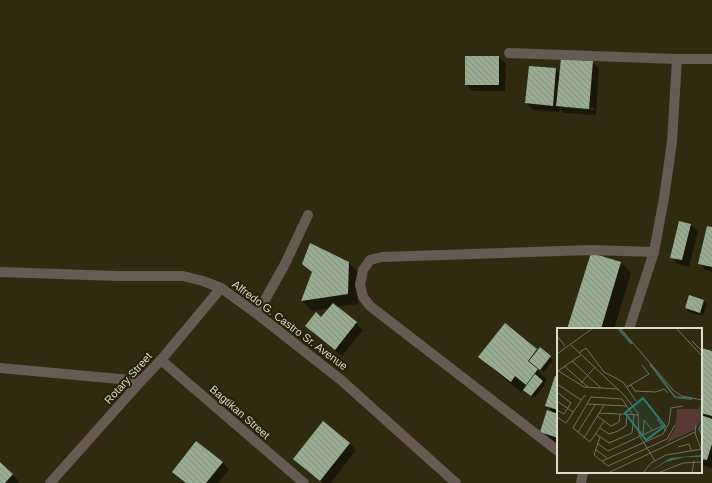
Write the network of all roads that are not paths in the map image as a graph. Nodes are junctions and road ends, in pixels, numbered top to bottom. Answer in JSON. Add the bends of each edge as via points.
{"nodes":[{"id":1,"x":508,"y":53,"type":"dead end"},
{"id":2,"x":712,"y":59,"type":"edge"},
{"id":3,"x":677,"y":60,"type":"junction"},
{"id":4,"x":308,"y":215,"type":"dead end"},
{"id":5,"x":654,"y":252,"type":"junction"},
{"id":6,"x":0,"y":272,"type":"edge"},
{"id":7,"x":221,"y":288,"type":"junction"},
{"id":8,"x":257,"y":314,"type":"junction"},
{"id":9,"x":629,"y":328,"type":"edge"},
{"id":10,"x":161,"y":360,"type":"junction"},
{"id":11,"x":0,"y":368,"type":"edge"},
{"id":12,"x":141,"y":381,"type":"junction"},
{"id":13,"x":557,"y":449,"type":"edge"},
{"id":14,"x":583,"y":473,"type":"edge"},
{"id":15,"x":54,"y":480,"type":"edge"},
{"id":16,"x":65,"y":483,"type":"edge"},
{"id":17,"x":304,"y":483,"type":"edge"},
{"id":18,"x":456,"y":483,"type":"edge"},
{"id":19,"x":581,"y":483,"type":"edge"}],
"edges":[{"from":1,"to":3,"type":"street"},
{"from":2,"to":3,"type":"street"},
{"from":3,"to":5,"type":"street","via":[[672,142]]},
{"from":4,"to":8,"type":"street"},
{"from":5,"to":9,"type":"street"},
{"from":5,"to":13,"type":"street","via":[[591,250],[382,257],[370,260],[363,270],[360,285],[363,297],[370,306]]},
{"from":6,"to":7,"type":"street","name":"Alfredo G. Castro Sr. Avenue","via":[[183,276]]},
{"from":7,"to":8,"type":"street","name":"Alfredo G. Castro Sr. Avenue"},
{"from":7,"to":10,"type":"street","name":"Rotary Street"},
{"from":8,"to":18,"type":"street","name":"Alfredo G. Castro Sr. Avenue","via":[[342,380]]},
{"from":10,"to":12,"type":"street","name":"Rotary Street"},
{"from":10,"to":17,"type":"street","name":"Bagtikan Street"},
{"from":11,"to":12,"type":"street"},
{"from":12,"to":15,"type":"street","name":"Rotary Street"},
{"from":14,"to":19,"type":"street"},
{"from":15,"to":16,"type":"street"}]}
